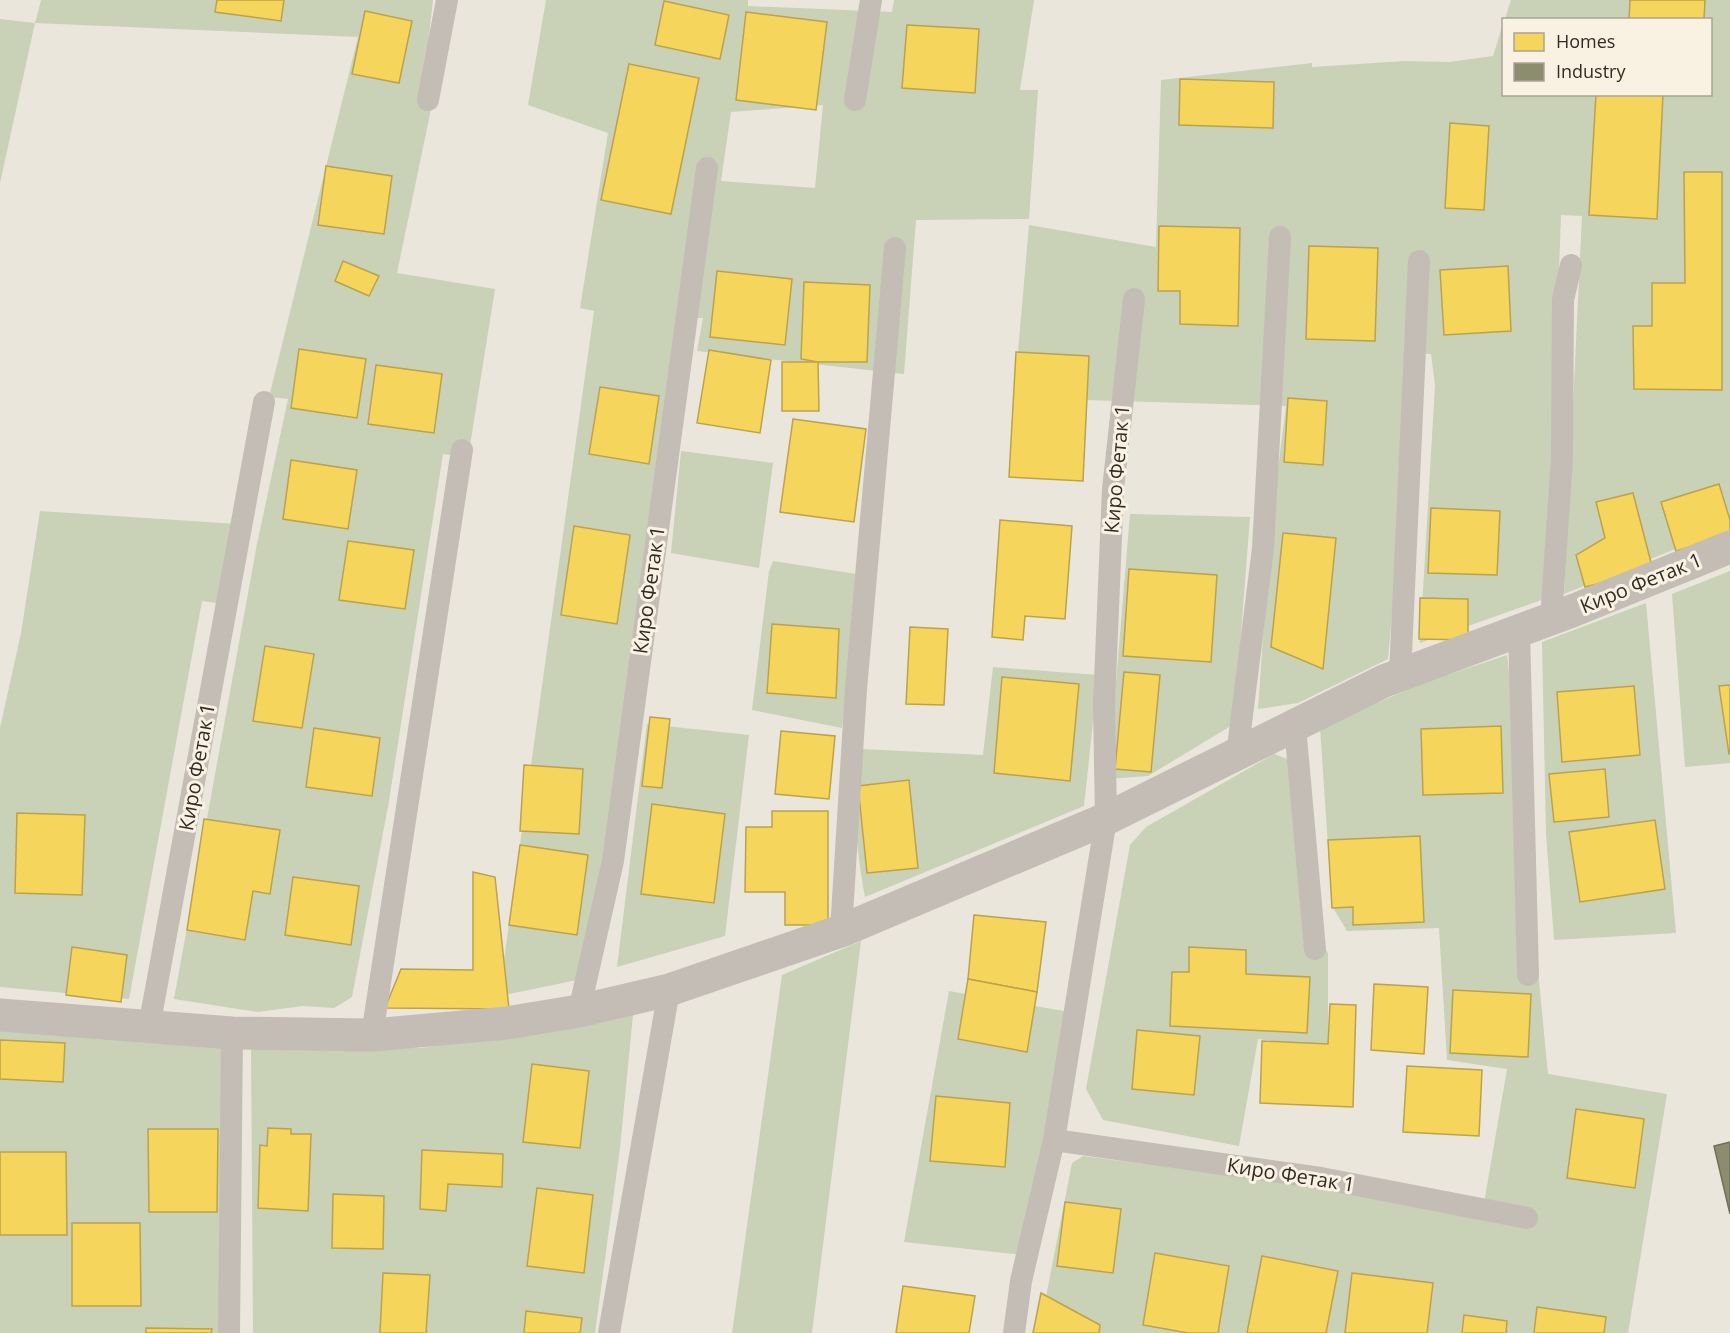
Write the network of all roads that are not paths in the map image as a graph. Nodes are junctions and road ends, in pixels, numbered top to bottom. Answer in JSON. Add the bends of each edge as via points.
{"nodes":[{"id":1,"x":447,"y":0,"type":"edge"},
{"id":2,"x":871,"y":0,"type":"edge"},
{"id":3,"x":428,"y":100,"type":"dead end"},
{"id":4,"x":855,"y":100,"type":"dead end"},
{"id":5,"x":707,"y":168,"type":"dead end"},
{"id":6,"x":1280,"y":237,"type":"dead end"},
{"id":7,"x":895,"y":248,"type":"dead end"},
{"id":8,"x":1419,"y":261,"type":"dead end"},
{"id":9,"x":1571,"y":265,"type":"dead end"},
{"id":10,"x":1134,"y":299,"type":"dead end"},
{"id":11,"x":264,"y":402,"type":"dead end"},
{"id":12,"x":462,"y":450,"type":"dead end"},
{"id":13,"x":1730,"y":547,"type":"edge"},
{"id":14,"x":1551,"y":619,"type":"junction"},
{"id":15,"x":1519,"y":631,"type":"junction"},
{"id":16,"x":1400,"y":675,"type":"junction"},
{"id":17,"x":1295,"y":726,"type":"junction"},
{"id":18,"x":1237,"y":755,"type":"junction"},
{"id":19,"x":1106,"y":819,"type":"junction"},
{"id":20,"x":841,"y":930,"type":"junction"},
{"id":21,"x":1315,"y":949,"type":"dead end"},
{"id":22,"x":1528,"y":975,"type":"dead end"},
{"id":23,"x":669,"y":990,"type":"junction"},
{"id":24,"x":579,"y":1011,"type":"junction"},
{"id":25,"x":0,"y":1015,"type":"edge"},
{"id":26,"x":149,"y":1027,"type":"junction"},
{"id":27,"x":232,"y":1033,"type":"junction"},
{"id":28,"x":372,"y":1035,"type":"junction"},
{"id":29,"x":1054,"y":1140,"type":"junction"},
{"id":30,"x":1527,"y":1218,"type":"dead end"},
{"id":31,"x":229,"y":1333,"type":"edge"},
{"id":32,"x":609,"y":1333,"type":"edge"},
{"id":33,"x":1014,"y":1333,"type":"edge"}],
"edges":[{"from":1,"to":3,"type":"lane"},
{"from":2,"to":4,"type":"lane"},
{"from":5,"to":24,"type":"lane","name":"Киро Фетак 1","via":[[613,861]]},
{"from":6,"to":18,"type":"lane","via":[[1263,548]]},
{"from":7,"to":20,"type":"lane","via":[[856,688]]},
{"from":8,"to":16,"type":"lane"},
{"from":9,"to":14,"type":"lane","name":"Киро Фетак 1","via":[[1563,300],[1562,459]]},
{"from":10,"to":19,"type":"lane","name":"Киро Фетак 1","via":[[1113,489],[1104,705]]},
{"from":11,"to":26,"type":"lane","name":"Киро Фетак 1"},
{"from":12,"to":28,"type":"lane"},
{"from":13,"to":14,"type":"street","name":"Киро Фетак 1"},
{"from":14,"to":15,"type":"street","name":"Киро Фетак 1"},
{"from":15,"to":16,"type":"street","name":"Киро Фетак 1"},
{"from":15,"to":22,"type":"lane"},
{"from":16,"to":17,"type":"street","name":"Киро Фетак 1"},
{"from":17,"to":18,"type":"street","name":"Киро Фетак 1"},
{"from":17,"to":21,"type":"lane"},
{"from":18,"to":19,"type":"street","name":"Киро Фетак 1"},
{"from":19,"to":20,"type":"street","name":"Киро Фетак 1"},
{"from":19,"to":29,"type":"lane","name":"Киро Фетак 1"},
{"from":20,"to":23,"type":"street","name":"Киро Фетак 1"},
{"from":23,"to":24,"type":"street","name":"Киро Фетак 1"},
{"from":23,"to":32,"type":"lane"},
{"from":24,"to":28,"type":"street","name":"Киро Фетак 1","via":[[507,1023]]},
{"from":25,"to":26,"type":"street","name":"Киро Фетак 1"},
{"from":26,"to":27,"type":"street","name":"Киро Фетак 1"},
{"from":27,"to":28,"type":"street","name":"Киро Фетак 1"},
{"from":27,"to":31,"type":"lane"},
{"from":29,"to":30,"type":"lane","name":"Киро Фетак 1","via":[[1321,1178]]},
{"from":29,"to":33,"type":"lane","name":"Киро Фетак 1","via":[[1021,1281]]}]}
